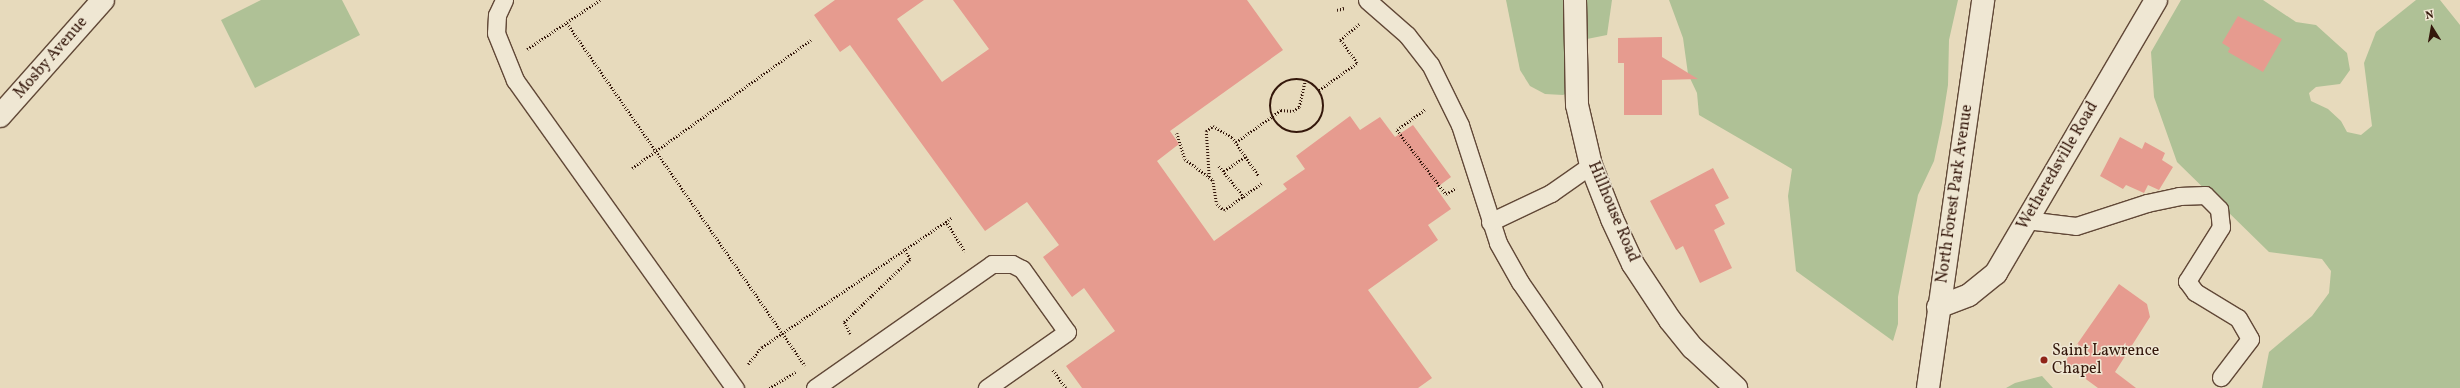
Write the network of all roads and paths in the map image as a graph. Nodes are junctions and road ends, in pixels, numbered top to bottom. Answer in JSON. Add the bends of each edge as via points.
{"nodes":[{"id":1,"x":103,"y":0,"type":"edge"},
{"id":2,"x":504,"y":0,"type":"edge"},
{"id":3,"x":600,"y":0,"type":"edge"},
{"id":4,"x":1367,"y":0,"type":"edge"},
{"id":5,"x":1575,"y":0,"type":"edge"},
{"id":6,"x":1983,"y":0,"type":"edge"},
{"id":7,"x":2156,"y":0,"type":"edge"},
{"id":8,"x":1337,"y":10,"type":"dead end"},
{"id":9,"x":1352,"y":10,"type":"dead end"},
{"id":10,"x":1358,"y":19,"type":"dead end"},
{"id":11,"x":567,"y":22,"type":"junction"},
{"id":12,"x":811,"y":40,"type":"dead end"},
{"id":13,"x":522,"y":52,"type":"dead end"},
{"id":14,"x":1305,"y":80,"type":"junction"},
{"id":15,"x":1319,"y":90,"type":"junction"},
{"id":16,"x":1432,"y":105,"type":"dead end"},
{"id":17,"x":0,"y":116,"type":"edge"},
{"id":18,"x":1272,"y":116,"type":"junction"},
{"id":19,"x":1177,"y":133,"type":"dead end"},
{"id":20,"x":1236,"y":142,"type":"junction"},
{"id":21,"x":656,"y":151,"type":"junction"},
{"id":22,"x":1246,"y":156,"type":"junction"},
{"id":23,"x":1592,"y":165,"type":"junction"},
{"id":24,"x":1219,"y":166,"type":"dead end"},
{"id":25,"x":632,"y":168,"type":"dead end"},
{"id":26,"x":1224,"y":171,"type":"junction"},
{"id":27,"x":1260,"y":176,"type":"dead end"},
{"id":28,"x":1209,"y":177,"type":"junction"},
{"id":29,"x":1455,"y":179,"type":"dead end"},
{"id":30,"x":1262,"y":183,"type":"dead end"},
{"id":31,"x":1457,"y":187,"type":"junction"},
{"id":32,"x":1458,"y":192,"type":"dead end"},
{"id":33,"x":1244,"y":197,"type":"junction"},
{"id":34,"x":951,"y":218,"type":"dead end"},
{"id":35,"x":2026,"y":220,"type":"junction"},
{"id":36,"x":946,"y":221,"type":"junction"},
{"id":37,"x":1490,"y":222,"type":"junction"},
{"id":38,"x":904,"y":249,"type":"junction"},
{"id":39,"x":966,"y":251,"type":"dead end"},
{"id":40,"x":1938,"y":307,"type":"junction"},
{"id":41,"x":782,"y":333,"type":"junction"},
{"id":42,"x":850,"y":334,"type":"dead end"},
{"id":43,"x":1050,"y":366,"type":"dead end"},
{"id":44,"x":808,"y":370,"type":"dead end"},
{"id":45,"x":746,"y":371,"type":"dead end"},
{"id":46,"x":2222,"y":377,"type":"dead end"},
{"id":47,"x":736,"y":388,"type":"edge"},
{"id":48,"x":815,"y":388,"type":"edge"},
{"id":49,"x":987,"y":388,"type":"edge"},
{"id":50,"x":1066,"y":388,"type":"edge"},
{"id":51,"x":1593,"y":388,"type":"edge"},
{"id":52,"x":1736,"y":388,"type":"edge"},
{"id":53,"x":1928,"y":388,"type":"edge"}],
"edges":[{"from":1,"to":17,"type":"street","name":"Mosby Avenue"},
{"from":2,"to":47,"type":"lane","via":[[497,15],[496,33],[515,80]]},
{"from":3,"to":11,"type":"path"},
{"from":4,"to":37,"type":"lane","via":[[1407,36],[1430,64],[1460,125]]},
{"from":5,"to":23,"type":"street","name":"Hillhouse Road","via":[[1576,92]]},
{"from":6,"to":40,"type":"street","name":"North Forest Park Avenue"},
{"from":7,"to":35,"type":"street","name":"Wetheredsville Road"},
{"from":8,"to":9,"type":"path","via":[[1348,7]]},
{"from":10,"to":15,"type":"path","via":[[1360,25],[1340,40],[1357,63]]},
{"from":11,"to":13,"type":"path"},
{"from":11,"to":21,"type":"path"},
{"from":12,"to":21,"type":"path"},
{"from":14,"to":15,"type":"path"},
{"from":14,"to":18,"type":"path","via":[[1299,107],[1293,111],[1281,110]]},
{"from":14,"to":18,"type":"path","via":[[1296,79],[1280,84],[1271,99]]},
{"from":15,"to":18,"type":"path","via":[[1324,107],[1319,120],[1310,129],[1292,132],[1284,129]]},
{"from":16,"to":31,"type":"path","via":[[1397,130],[1446,194]]},
{"from":18,"to":20,"type":"path"},
{"from":19,"to":28,"type":"path","via":[[1186,159]]},
{"from":20,"to":22,"type":"path"},
{"from":20,"to":28,"type":"path","via":[[1225,131],[1213,126],[1206,131]]},
{"from":21,"to":25,"type":"path"},
{"from":21,"to":41,"type":"path"},
{"from":22,"to":26,"type":"path"},
{"from":22,"to":27,"type":"path"},
{"from":23,"to":37,"type":"lane","via":[[1551,193]]},
{"from":23,"to":52,"type":"street","name":"Hillhouse Road","via":[[1612,219],[1651,291],[1693,348]]},
{"from":24,"to":26,"type":"path"},
{"from":26,"to":33,"type":"path"},
{"from":28,"to":33,"type":"path","via":[[1213,180],[1216,204],[1224,210]]},
{"from":29,"to":31,"type":"path"},
{"from":30,"to":33,"type":"path"},
{"from":31,"to":32,"type":"path"},
{"from":34,"to":36,"type":"path"},
{"from":35,"to":40,"type":"street","name":"Wetheredsville Road","via":[[1996,273],[1969,295]]},
{"from":35,"to":46,"type":"lane","via":[[2076,226],[2147,203],[2179,196],[2205,195],[2219,209],[2221,227],[2187,281],[2195,292],[2238,318],[2250,339]]},
{"from":36,"to":38,"type":"path"},
{"from":36,"to":39,"type":"path"},
{"from":37,"to":51,"type":"lane","via":[[1520,282]]},
{"from":38,"to":41,"type":"path"},
{"from":38,"to":42,"type":"path","via":[[910,258],[844,322]]},
{"from":40,"to":53,"type":"street","name":"North Forest Park Avenue"},
{"from":41,"to":44,"type":"path"},
{"from":41,"to":45,"type":"path","via":[[750,359]]},
{"from":43,"to":50,"type":"path"},
{"from":48,"to":49,"type":"lane","via":[[992,264],[1012,264],[1022,269],[1066,332]]}]}
